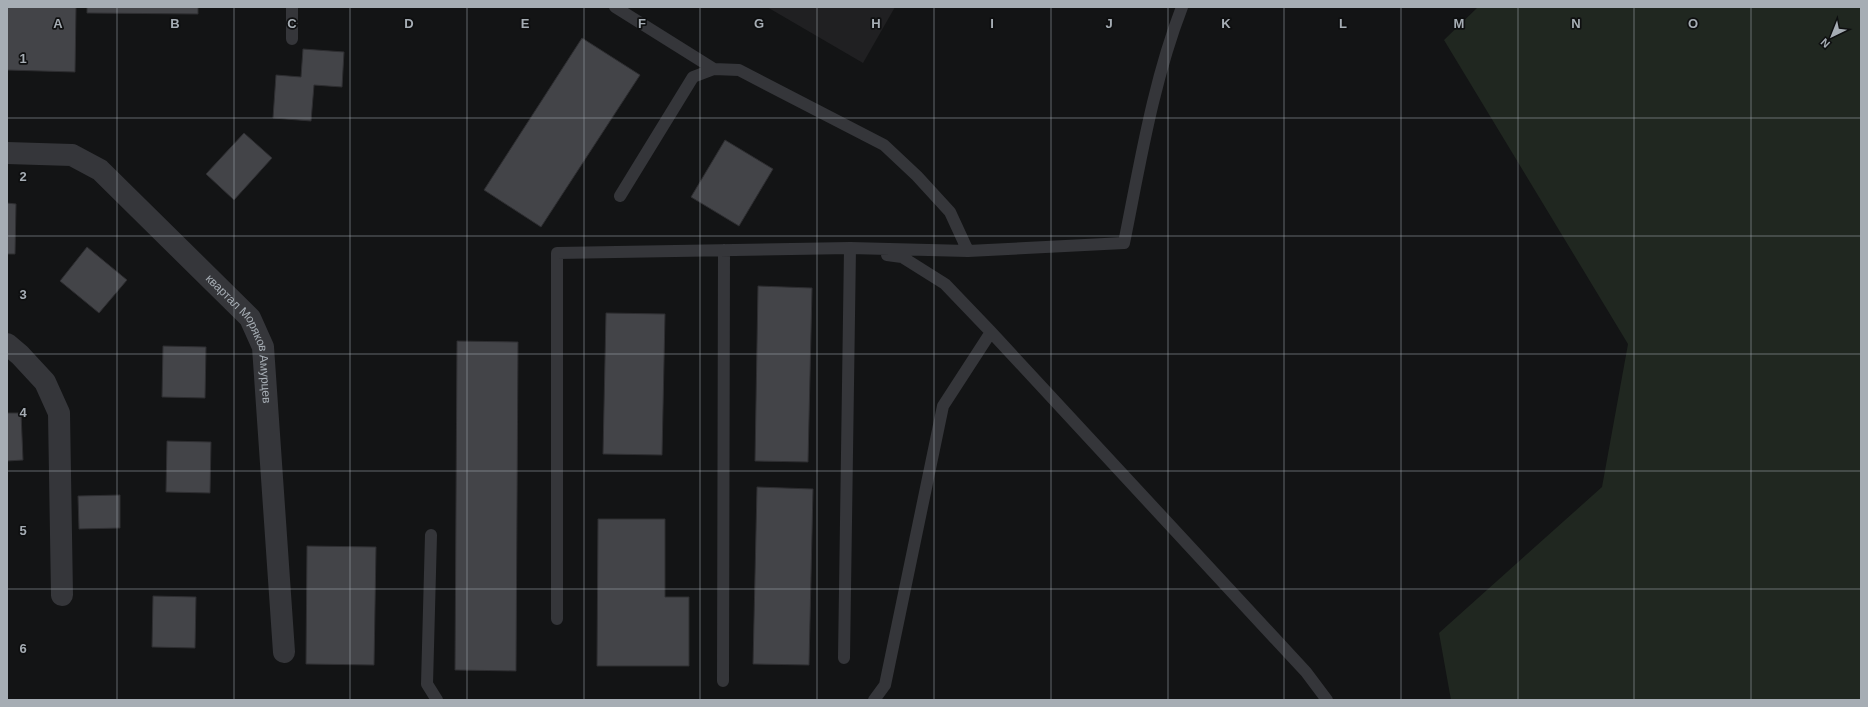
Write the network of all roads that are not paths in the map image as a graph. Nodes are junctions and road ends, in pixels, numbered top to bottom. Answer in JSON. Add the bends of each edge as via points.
{"nodes":[{"id":1,"x":292,"y":7,"type":"edge"},
{"id":2,"x":615,"y":7,"type":"edge"},
{"id":3,"x":1182,"y":7,"type":"edge"},
{"id":4,"x":292,"y":39,"type":"dead end"},
{"id":5,"x":714,"y":69,"type":"junction"},
{"id":6,"x":7,"y":153,"type":"edge"},
{"id":7,"x":620,"y":196,"type":"dead end"},
{"id":8,"x":850,"y":248,"type":"junction"},
{"id":9,"x":724,"y":250,"type":"junction"},
{"id":10,"x":968,"y":251,"type":"junction"},
{"id":11,"x":991,"y":332,"type":"junction"},
{"id":12,"x":7,"y":344,"type":"edge"},
{"id":13,"x":431,"y":535,"type":"dead end"},
{"id":14,"x":62,"y":595,"type":"dead end"},
{"id":15,"x":557,"y":619,"type":"dead end"},
{"id":16,"x":284,"y":652,"type":"dead end"},
{"id":17,"x":844,"y":658,"type":"dead end"},
{"id":18,"x":723,"y":681,"type":"dead end"},
{"id":19,"x":437,"y":700,"type":"edge"},
{"id":20,"x":874,"y":700,"type":"edge"},
{"id":21,"x":1327,"y":700,"type":"edge"}],
"edges":[{"from":1,"to":4,"type":"lane"},
{"from":2,"to":5,"type":"lane"},
{"from":3,"to":10,"type":"lane","via":[[1153,104],[1124,243]]},
{"from":5,"to":7,"type":"lane","via":[[693,77]]},
{"from":5,"to":10,"type":"lane","via":[[739,70],[884,145],[950,212]]},
{"from":6,"to":16,"type":"street","name":"квартал Моряков Амурцев","via":[[72,155],[100,170],[250,318],[262,347]]},
{"from":8,"to":9,"type":"lane"},
{"from":8,"to":10,"type":"lane"},
{"from":8,"to":11,"type":"lane","via":[[902,257],[945,284]]},
{"from":8,"to":17,"type":"lane"},
{"from":9,"to":15,"type":"lane","via":[[557,252]]},
{"from":9,"to":18,"type":"lane"},
{"from":11,"to":20,"type":"lane","via":[[943,406],[885,685]]},
{"from":11,"to":21,"type":"lane","via":[[1306,672]]},
{"from":12,"to":14,"type":"street","via":[[45,382],[59,413]]},
{"from":13,"to":19,"type":"lane","via":[[427,684]]}]}
